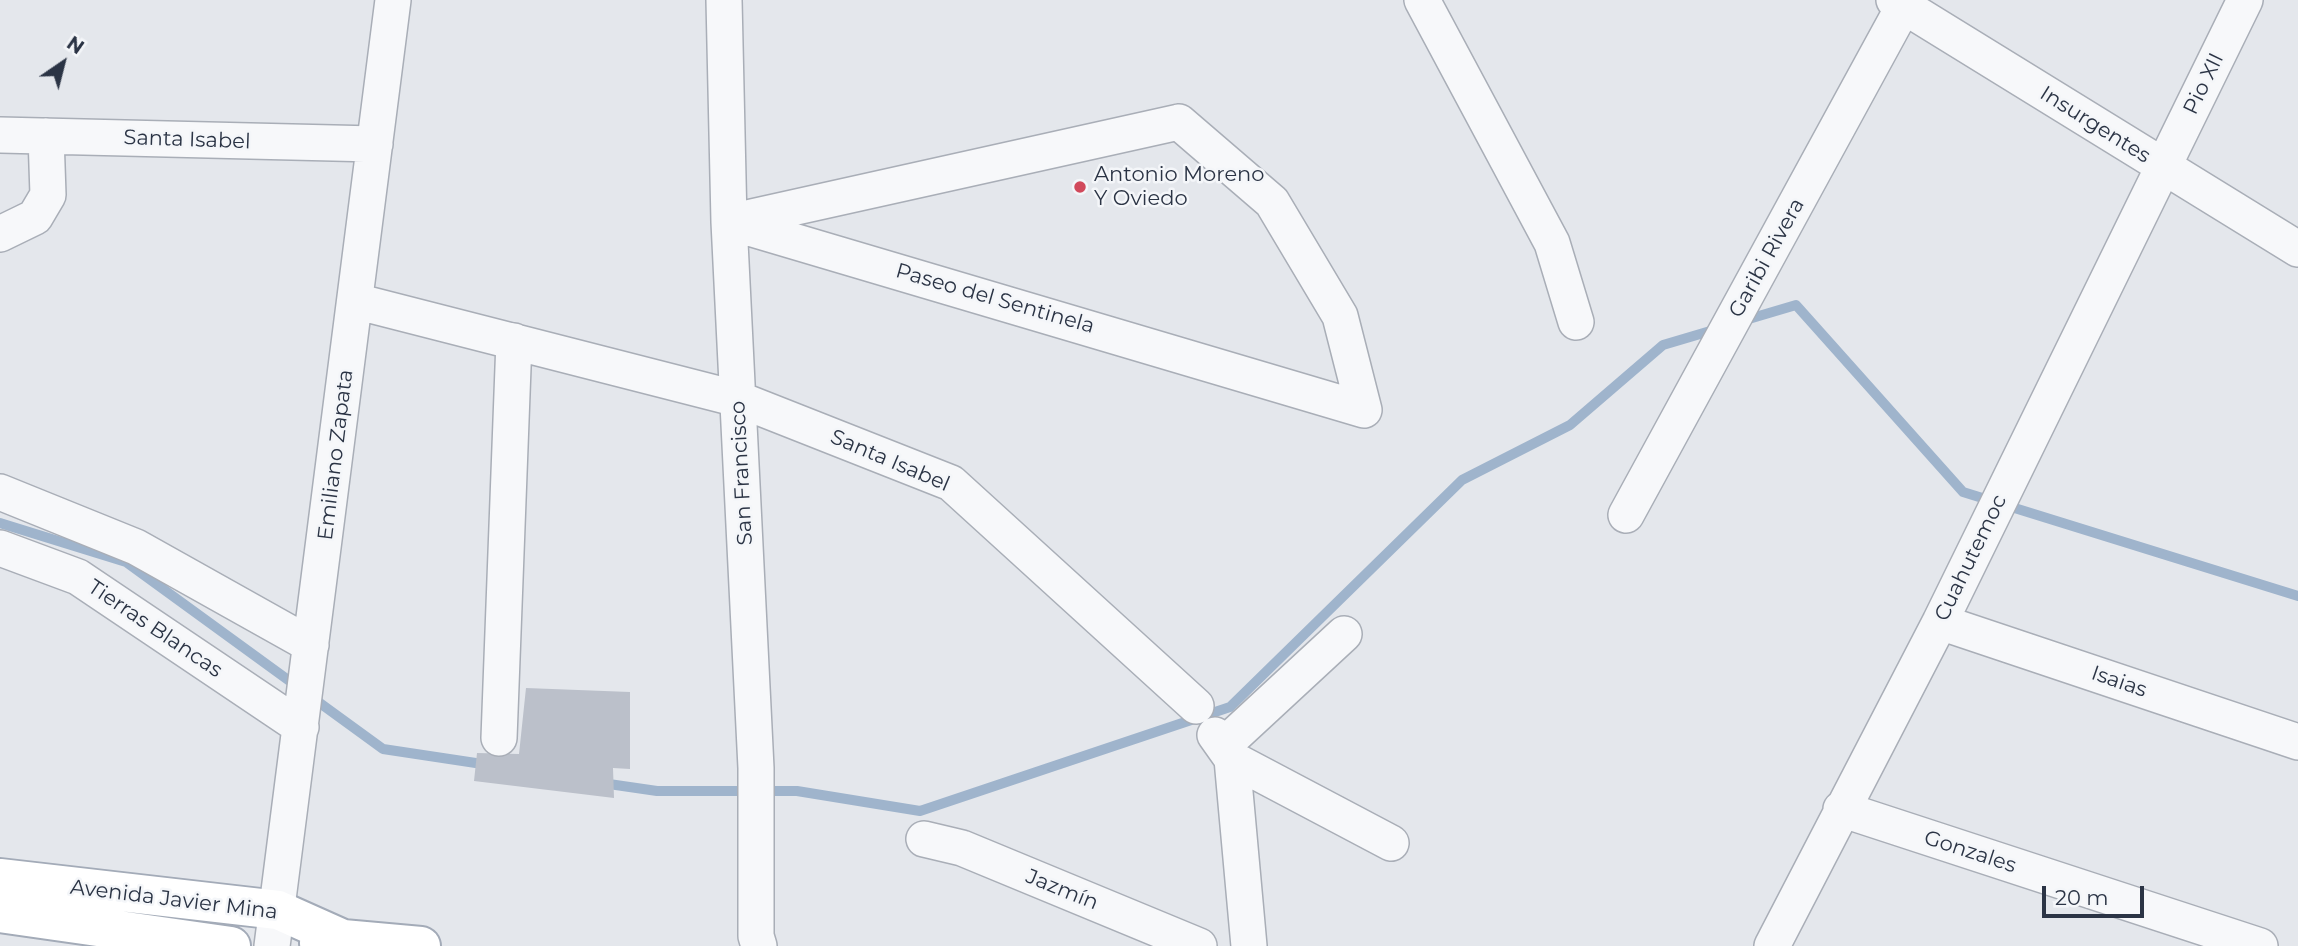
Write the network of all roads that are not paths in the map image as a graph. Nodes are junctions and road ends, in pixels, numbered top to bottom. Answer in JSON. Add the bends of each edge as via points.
{"nodes":[{"id":1,"x":393,"y":0,"type":"edge"},
{"id":2,"x":724,"y":0,"type":"edge"},
{"id":3,"x":1422,"y":0,"type":"edge"},
{"id":4,"x":2245,"y":0,"type":"edge"},
{"id":5,"x":1901,"y":2,"type":"edge"},
{"id":6,"x":0,"y":135,"type":"edge"},
{"id":7,"x":46,"y":136,"type":"junction"},
{"id":8,"x":375,"y":144,"type":"junction"},
{"id":9,"x":2164,"y":168,"type":"junction"},
{"id":10,"x":729,"y":222,"type":"junction"},
{"id":11,"x":0,"y":234,"type":"edge"},
{"id":12,"x":2298,"y":249,"type":"edge"},
{"id":13,"x":355,"y":301,"type":"junction"},
{"id":14,"x":1576,"y":322,"type":"dead end"},
{"id":15,"x":514,"y":341,"type":"junction"},
{"id":16,"x":738,"y":399,"type":"junction"},
{"id":17,"x":0,"y":492,"type":"edge"},
{"id":18,"x":1626,"y":515,"type":"dead end"},
{"id":19,"x":0,"y":548,"type":"edge"},
{"id":20,"x":1940,"y":622,"type":"junction"},
{"id":21,"x":1344,"y":634,"type":"dead end"},
{"id":22,"x":310,"y":657,"type":"junction"},
{"id":23,"x":1196,"y":706,"type":"dead end"},
{"id":24,"x":301,"y":722,"type":"junction"},
{"id":25,"x":499,"y":738,"type":"dead end"},
{"id":26,"x":2298,"y":742,"type":"edge"},
{"id":27,"x":1223,"y":747,"type":"junction"},
{"id":28,"x":1841,"y":809,"type":"junction"},
{"id":29,"x":924,"y":839,"type":"dead end"},
{"id":30,"x":1391,"y":843,"type":"dead end"},
{"id":31,"x":0,"y":878,"type":"edge"},
{"id":32,"x":0,"y":913,"type":"edge"},
{"id":33,"x":275,"y":928,"type":"edge"},
{"id":34,"x":343,"y":939,"type":"junction"},
{"id":35,"x":231,"y":946,"type":"edge"},
{"id":36,"x":303,"y":946,"type":"edge"},
{"id":37,"x":421,"y":946,"type":"edge"},
{"id":38,"x":758,"y":946,"type":"edge"},
{"id":39,"x":1199,"y":946,"type":"edge"},
{"id":40,"x":1250,"y":946,"type":"edge"},
{"id":41,"x":1772,"y":946,"type":"edge"},
{"id":42,"x":2260,"y":946,"type":"edge"}],
"edges":[{"from":1,"to":8,"type":"street","name":"Emiliano Zapata"},
{"from":2,"to":10,"type":"street","name":"San Francisco"},
{"from":3,"to":14,"type":"street","via":[[1552,243]]},
{"from":4,"to":9,"type":"street","name":"Pio XII"},
{"from":5,"to":9,"type":"street","name":"Insurgentes"},
{"from":5,"to":18,"type":"street","name":"Garibi Rivera"},
{"from":6,"to":7,"type":"street","name":"Santa Isabel"},
{"from":7,"to":8,"type":"street","name":"Santa Isabel"},
{"from":7,"to":11,"type":"street","via":[[48,195],[35,217]]},
{"from":8,"to":13,"type":"street","name":"Emiliano Zapata"},
{"from":9,"to":12,"type":"street","name":"Insurgentes"},
{"from":9,"to":20,"type":"street","name":"Cuahutemoc"},
{"from":10,"to":10,"type":"street","name":"Paseo del Sentinela","via":[[996,299],[1364,410],[1340,316],[1272,202],[1179,122]]},
{"from":10,"to":16,"type":"street","name":"San Francisco"},
{"from":13,"to":15,"type":"street","name":"Santa Isabel"},
{"from":13,"to":22,"type":"street","name":"Emiliano Zapata"},
{"from":15,"to":16,"type":"street","name":"Santa Isabel"},
{"from":15,"to":25,"type":"street"},
{"from":16,"to":23,"type":"street","name":"Santa Isabel","via":[[951,483]]},
{"from":16,"to":38,"type":"street","name":"San Francisco","via":[[755,768]]},
{"from":17,"to":22,"type":"street","via":[[136,547]]},
{"from":19,"to":24,"type":"street","name":"Tierras Blancas","via":[[78,577]]},
{"from":20,"to":26,"type":"street","name":"Isaias"},
{"from":20,"to":28,"type":"street","name":"Cuahutemoc"},
{"from":21,"to":27,"type":"street"},
{"from":22,"to":24,"type":"street","name":"Emiliano Zapata"},
{"from":24,"to":33,"type":"street","name":"Emiliano Zapata"},
{"from":27,"to":30,"type":"street"},
{"from":27,"to":40,"type":"street"},
{"from":28,"to":41,"type":"street","name":"Cuahutemoc"},
{"from":28,"to":42,"type":"street","name":"Gonzales"},
{"from":29,"to":39,"type":"street","name":"Jazmín","via":[[961,848]]},
{"from":31,"to":33,"type":"main road","name":"Avenida Javier Mina"},
{"from":32,"to":35,"type":"main road","name":"Avenida Javier Mina"},
{"from":33,"to":34,"type":"main road","name":"Avenida Javier Mina"},
{"from":34,"to":36,"type":"main road","name":"Avenida Javier Mina"},
{"from":34,"to":37,"type":"main road","name":"Avenida Javier Mina"}]}
